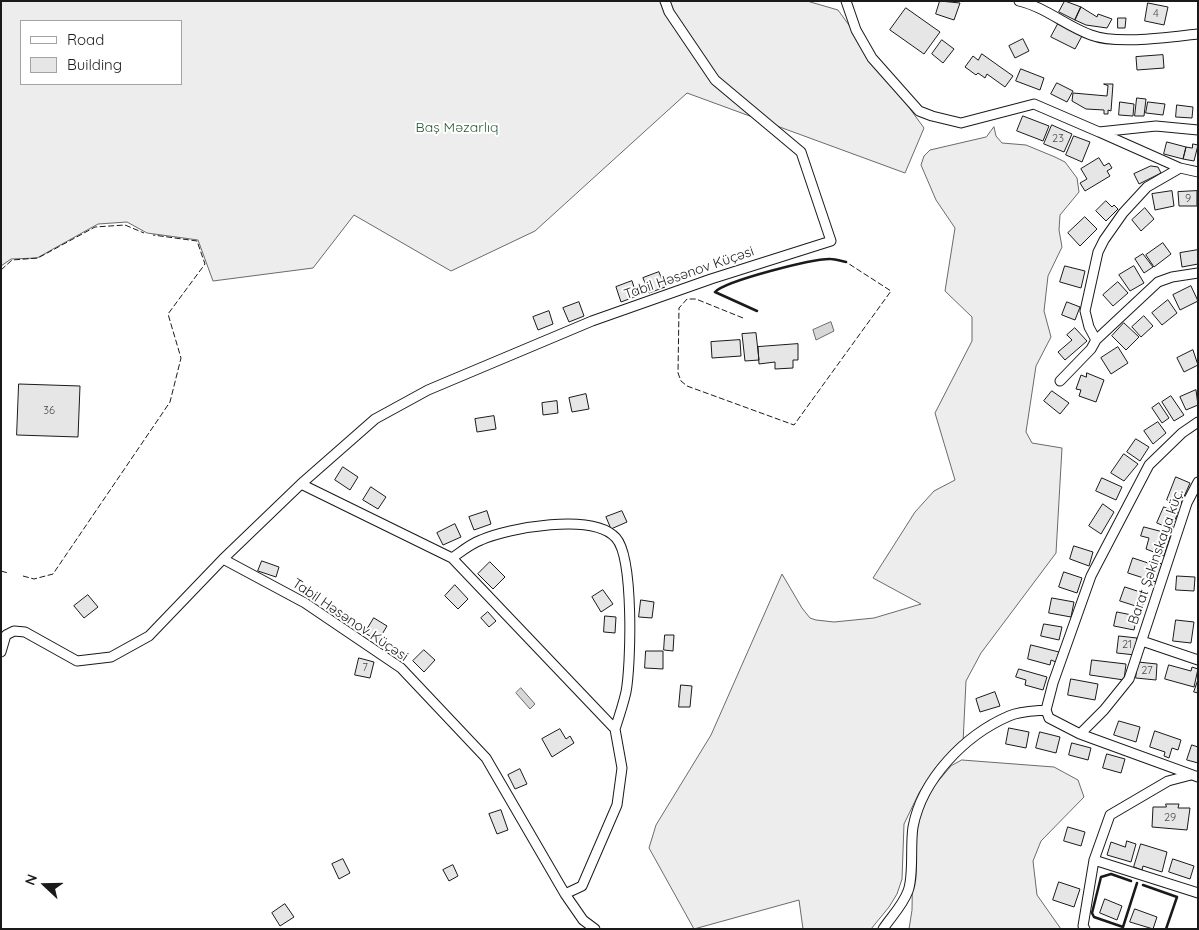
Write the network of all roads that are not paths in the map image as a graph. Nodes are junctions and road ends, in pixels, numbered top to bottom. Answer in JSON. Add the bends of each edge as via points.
{"nodes":[{"id":1,"x":665,"y":1,"type":"edge"},
{"id":2,"x":846,"y":1,"type":"edge"},
{"id":3,"x":1018,"y":1,"type":"edge"},
{"id":4,"x":1198,"y":34,"type":"edge"},
{"id":5,"x":1198,"y":130,"type":"edge"},
{"id":6,"x":1099,"y":132,"type":"junction"},
{"id":7,"x":1180,"y":168,"type":"junction"},
{"id":8,"x":1198,"y":172,"type":"edge"},
{"id":9,"x":1198,"y":273,"type":"edge"},
{"id":10,"x":1096,"y":340,"type":"junction"},
{"id":11,"x":1060,"y":381,"type":"dead end"},
{"id":12,"x":1198,"y":422,"type":"edge"},
{"id":13,"x":1198,"y":482,"type":"edge"},
{"id":14,"x":301,"y":484,"type":"junction"},
{"id":15,"x":452,"y":558,"type":"junction"},
{"id":16,"x":223,"y":559,"type":"junction"},
{"id":17,"x":1142,"y":641,"type":"junction"},
{"id":18,"x":1,"y":652,"type":"edge"},
{"id":19,"x":1198,"y":660,"type":"edge"},
{"id":20,"x":1046,"y":710,"type":"junction"},
{"id":21,"x":615,"y":729,"type":"junction"},
{"id":22,"x":1080,"y":734,"type":"junction"},
{"id":23,"x":1194,"y":776,"type":"edge"},
{"id":24,"x":1094,"y":860,"type":"junction"},
{"id":25,"x":1198,"y":893,"type":"edge"},
{"id":26,"x":565,"y":894,"type":"junction"},
{"id":27,"x":595,"y":929,"type":"edge"},
{"id":28,"x":883,"y":929,"type":"edge"},
{"id":29,"x":1085,"y":929,"type":"edge"}],
"edges":[{"from":1,"to":14,"type":"street","name":"Tabil Həsənov Küçəsi","via":[[669,12],[715,80],[801,152],[831,241],[592,321],[428,390],[375,419]]},
{"from":2,"to":6,"type":"street","via":[[856,30],[872,58],[919,111],[961,123],[1034,104]]},
{"from":3,"to":4,"type":"street","via":[[1092,36],[1160,38]]},
{"from":5,"to":6,"type":"street","via":[[1156,126]]},
{"from":6,"to":7,"type":"street"},
{"from":7,"to":8,"type":"street"},
{"from":7,"to":10,"type":"street","via":[[1147,187],[1129,206],[1098,252],[1085,311]]},
{"from":9,"to":10,"type":"street","via":[[1158,282]]},
{"from":10,"to":11,"type":"street"},
{"from":12,"to":20,"type":"street","via":[[1149,465],[1090,576]]},
{"from":13,"to":17,"type":"street","name":"Barat Şəkinskaya küç."},
{"from":14,"to":15,"type":"street"},
{"from":14,"to":16,"type":"street","name":"Tabil Həsənov Küçəsi"},
{"from":15,"to":21,"type":"street"},
{"from":15,"to":21,"type":"street","via":[[479,541],[515,529],[553,524],[590,527],[618,539],[625,561],[630,620],[626,692]]},
{"from":16,"to":18,"type":"street","name":"Tabil Həsənov Küçəsi","via":[[149,636],[111,657],[77,661],[25,632],[14,631],[6,634]]},
{"from":16,"to":26,"type":"street","name":"Tabil Həsənov Küçəsi","via":[[305,603],[401,668],[486,758]]},
{"from":17,"to":19,"type":"street"},
{"from":17,"to":22,"type":"street","name":"Barat Şəkinskaya küç.","via":[[1129,679]]},
{"from":20,"to":22,"type":"street","via":[[1049,718]]},
{"from":20,"to":28,"type":"street","via":[[1011,715],[990,726],[951,758],[931,782],[918,805],[913,826],[908,890]]},
{"from":21,"to":26,"type":"street","via":[[622,768],[617,805],[582,886]]},
{"from":22,"to":23,"type":"street"},
{"from":23,"to":24,"type":"street","via":[[1168,781],[1110,815]]},
{"from":24,"to":25,"type":"street"},
{"from":24,"to":29,"type":"street"},
{"from":26,"to":27,"type":"street","name":"Tabil Həsənov Küçəsi","via":[[583,920]]}]}
